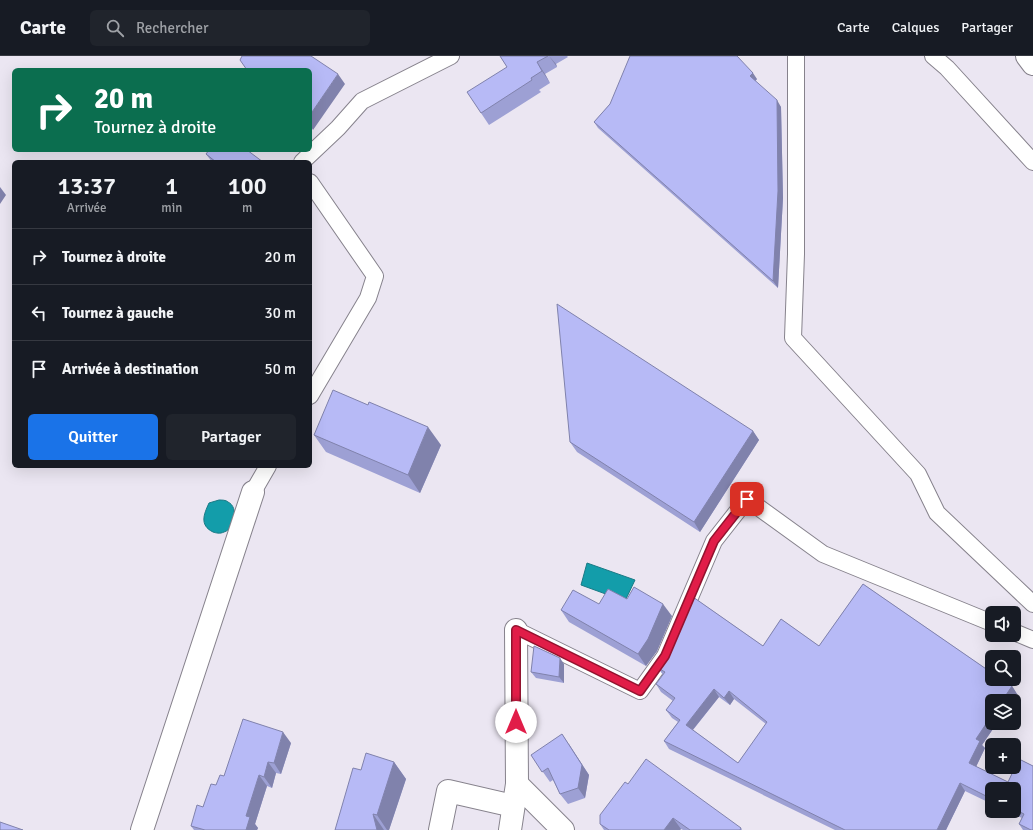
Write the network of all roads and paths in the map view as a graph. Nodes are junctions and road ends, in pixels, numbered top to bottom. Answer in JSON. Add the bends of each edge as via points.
{"nodes":[{"id":1,"x":451,"y":56,"type":"edge"},
{"id":2,"x":796,"y":56,"type":"edge"},
{"id":3,"x":933,"y":56,"type":"edge"},
{"id":4,"x":1027,"y":56,"type":"edge"},
{"id":5,"x":1033,"y":64,"type":"edge"},
{"id":6,"x":304,"y":160,"type":"edge"},
{"id":7,"x":1033,"y":162,"type":"edge"},
{"id":8,"x":312,"y":185,"type":"edge"},
{"id":9,"x":312,"y":393,"type":"edge"},
{"id":10,"x":267,"y":468,"type":"edge"},
{"id":11,"x":253,"y":492,"type":"joint"},
{"id":12,"x":1033,"y":604,"type":"edge"},
{"id":13,"x":985,"y":620,"type":"edge"},
{"id":14,"x":516,"y":630,"type":"joint"},
{"id":15,"x":1021,"y":635,"type":"edge"},
{"id":16,"x":1033,"y":640,"type":"edge"},
{"id":17,"x":517,"y":784,"type":"junction"},
{"id":18,"x":513,"y":806,"type":"junction"},
{"id":19,"x":142,"y":830,"type":"edge"},
{"id":20,"x":440,"y":830,"type":"edge"},
{"id":21,"x":510,"y":830,"type":"edge"},
{"id":22,"x":563,"y":830,"type":"edge"}],
"edges":[{"from":1,"to":6,"type":"lane","via":[[362,101]]},
{"from":2,"to":12,"type":"lane","via":[[796,254],[793,338],[918,474],[937,513]]},
{"from":3,"to":7,"type":"lane"},
{"from":4,"to":5,"type":"street"},
{"from":8,"to":9,"type":"lane","via":[[375,276],[368,298]]},
{"from":10,"to":11,"type":"lane"},
{"from":11,"to":19,"type":"street"},
{"from":13,"to":14,"type":"lane","via":[[823,554],[747,499],[714,541],[665,656],[640,691]]},
{"from":14,"to":17,"type":"street"},
{"from":15,"to":16,"type":"lane"},
{"from":17,"to":18,"type":"street"},
{"from":17,"to":22,"type":"street"},
{"from":18,"to":20,"type":"street","via":[[448,791]]},
{"from":18,"to":21,"type":"street"}]}
